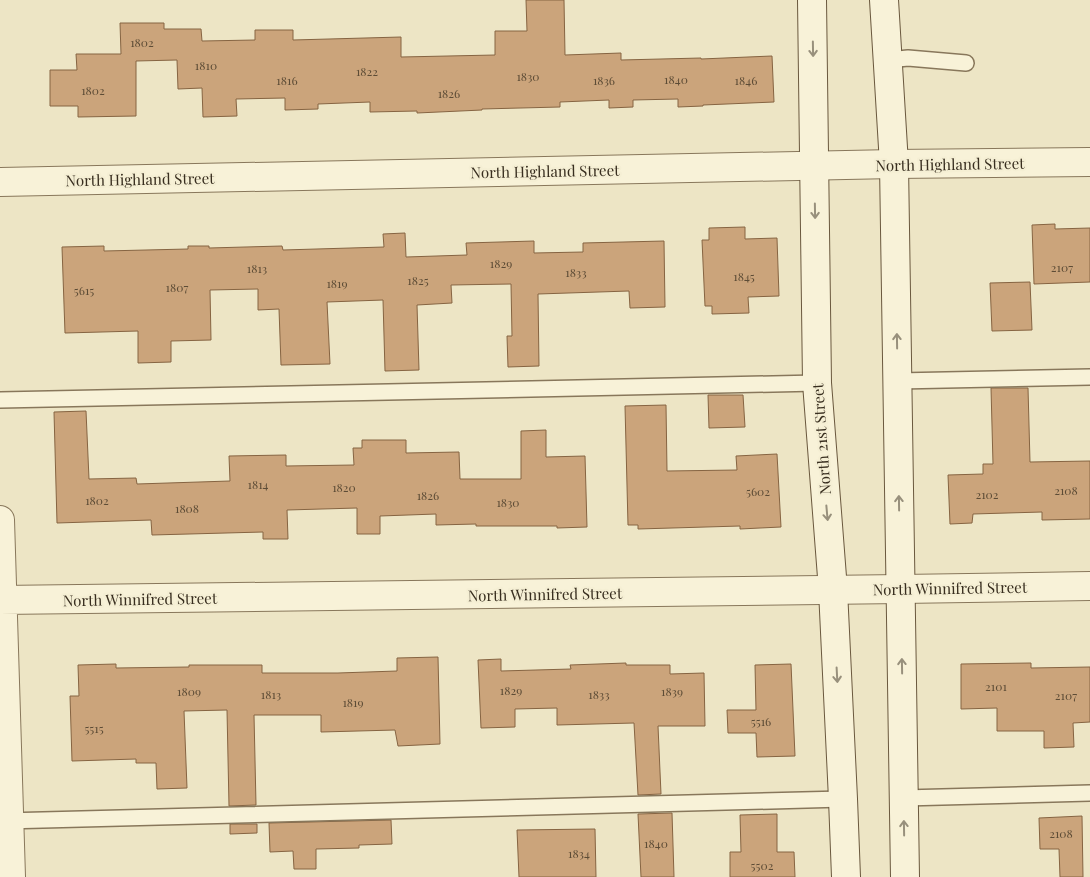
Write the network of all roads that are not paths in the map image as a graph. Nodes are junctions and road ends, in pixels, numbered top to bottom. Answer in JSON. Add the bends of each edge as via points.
{"nodes":[{"id":1,"x":812,"y":0,"type":"edge"},
{"id":2,"x":884,"y":0,"type":"edge"},
{"id":3,"x":888,"y":60,"type":"junction"},
{"id":4,"x":966,"y":63,"type":"dead end"},
{"id":5,"x":1090,"y":162,"type":"edge"},
{"id":6,"x":894,"y":164,"type":"junction"},
{"id":7,"x":815,"y":166,"type":"junction"},
{"id":8,"x":0,"y":182,"type":"edge"},
{"id":9,"x":1090,"y":377,"type":"edge"},
{"id":10,"x":898,"y":381,"type":"junction"},
{"id":11,"x":817,"y":383,"type":"junction"},
{"id":12,"x":0,"y":400,"type":"edge"},
{"id":13,"x":0,"y":520,"type":"edge"},
{"id":14,"x":1090,"y":586,"type":"edge"},
{"id":15,"x":901,"y":589,"type":"junction"},
{"id":16,"x":833,"y":590,"type":"junction"},
{"id":17,"x":1,"y":600,"type":"edge"},
{"id":18,"x":1090,"y":793,"type":"edge"},
{"id":19,"x":904,"y":798,"type":"junction"},
{"id":20,"x":843,"y":799,"type":"junction"},
{"id":21,"x":5,"y":821,"type":"edge"},
{"id":22,"x":12,"y":877,"type":"edge"},
{"id":23,"x":846,"y":877,"type":"edge"},
{"id":24,"x":905,"y":877,"type":"edge"}],
"edges":[{"from":1,"to":7,"type":"street","name":"North 21st Street","one_way":true},
{"from":2,"to":3,"type":"street"},
{"from":3,"to":4,"type":"lane","via":[[908,58]]},
{"from":3,"to":6,"type":"street"},
{"from":5,"to":6,"type":"street","name":"North Highland Street"},
{"from":6,"to":7,"type":"street","name":"North Highland Street"},
{"from":10,"to":6,"type":"street","one_way":true},
{"from":7,"to":8,"type":"street","name":"North Highland Street"},
{"from":7,"to":11,"type":"street","name":"North 21st Street","one_way":true},
{"from":9,"to":10,"type":"lane"},
{"from":15,"to":10,"type":"street","one_way":true},
{"from":11,"to":12,"type":"lane"},
{"from":11,"to":16,"type":"street","name":"North 21st Street","one_way":true},
{"from":13,"to":17,"type":"street"},
{"from":14,"to":15,"type":"street","name":"North Winnifred Street"},
{"from":15,"to":16,"type":"street","name":"North Winnifred Street"},
{"from":19,"to":15,"type":"street","one_way":true},
{"from":16,"to":17,"type":"street","name":"North Winnifred Street"},
{"from":16,"to":20,"type":"street","name":"North 21st Street","one_way":true},
{"from":17,"to":21,"type":"street"},
{"from":18,"to":19,"type":"lane"},
{"from":24,"to":19,"type":"street","one_way":true},
{"from":20,"to":21,"type":"lane"},
{"from":20,"to":23,"type":"street","name":"North 21st Street"},
{"from":21,"to":22,"type":"street"}]}
